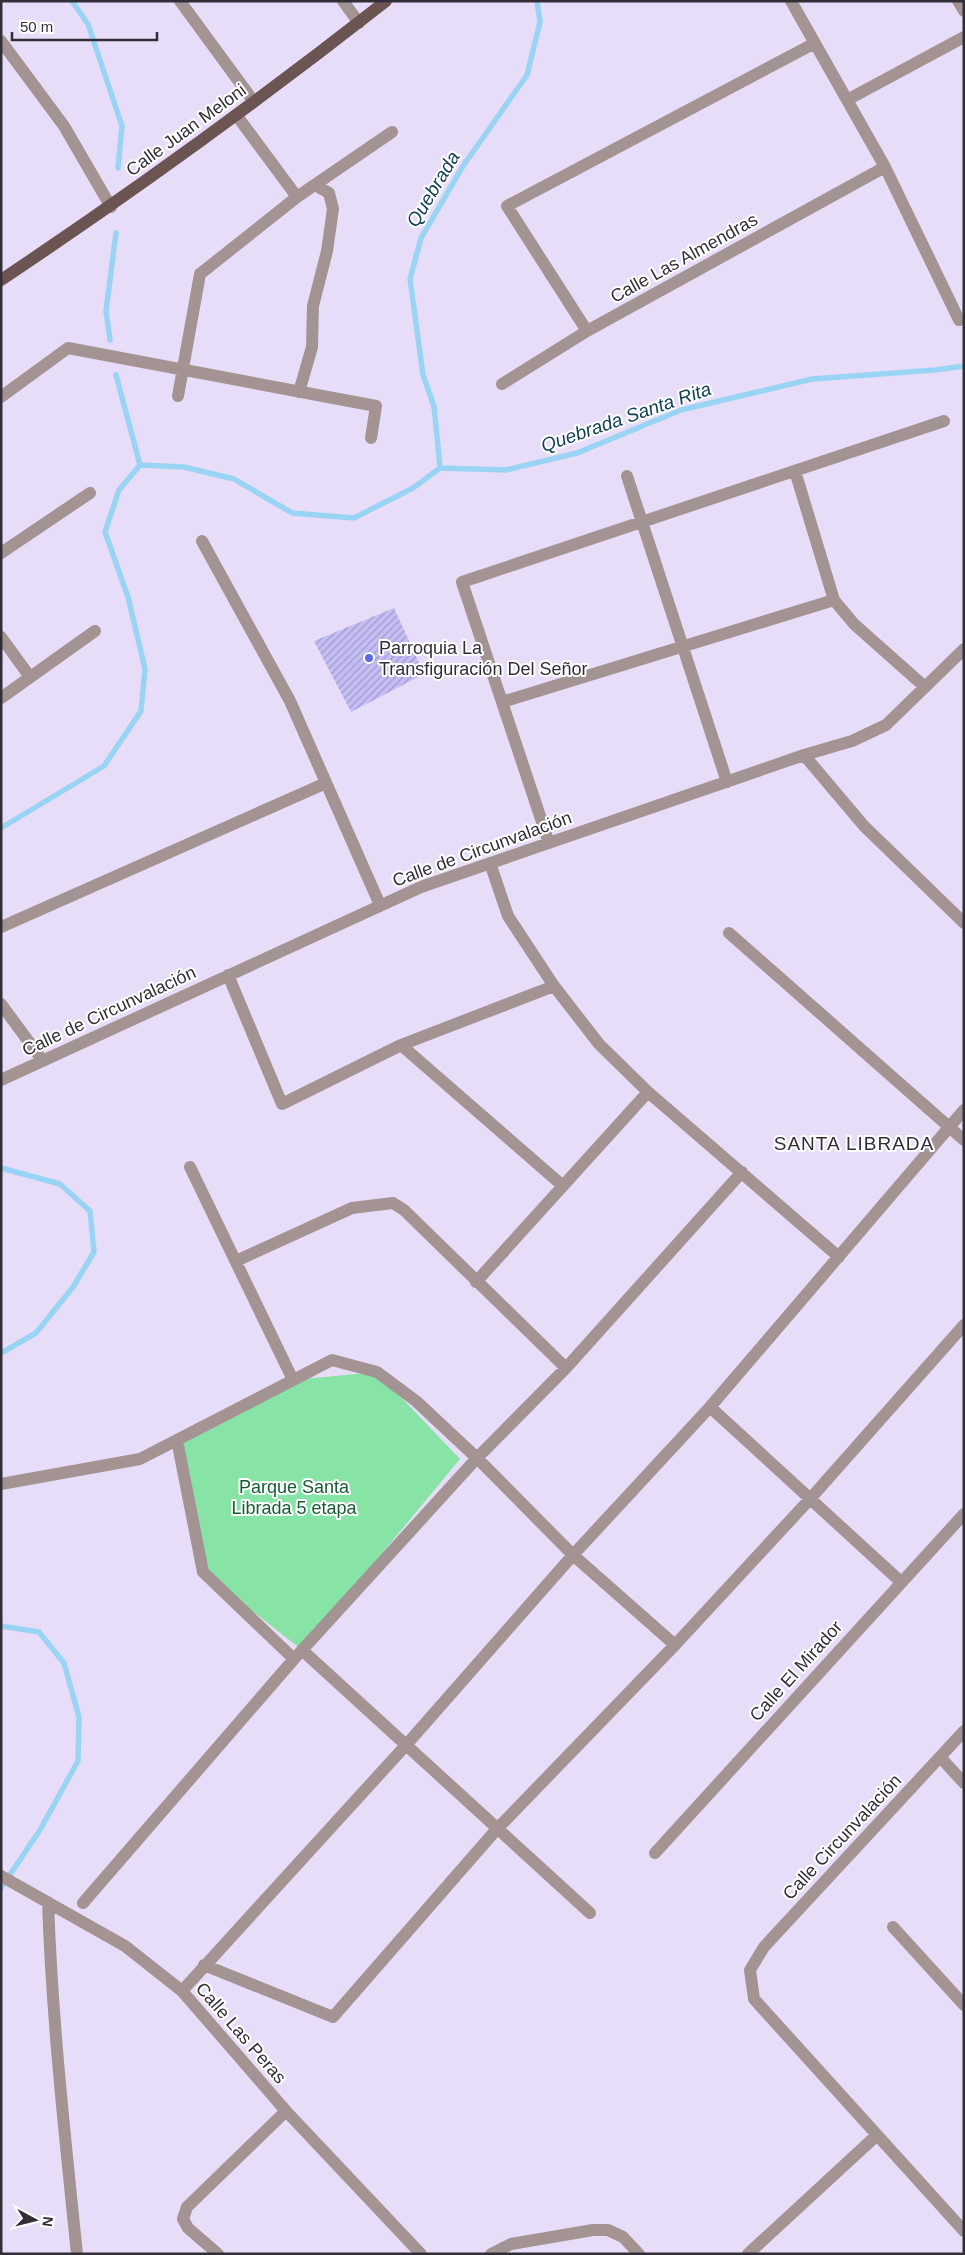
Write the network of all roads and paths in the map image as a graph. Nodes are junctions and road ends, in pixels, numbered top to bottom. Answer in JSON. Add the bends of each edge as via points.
{"nodes":[{"id":1,"x":180,"y":1,"type":"edge"},
{"id":2,"x":343,"y":1,"type":"edge"},
{"id":3,"x":386,"y":1,"type":"edge"},
{"id":4,"x":791,"y":1,"type":"edge"},
{"id":5,"x":958,"y":1,"type":"edge"},
{"id":6,"x":964,"y":11,"type":"edge"},
{"id":7,"x":359,"y":23,"type":"junction"},
{"id":8,"x":964,"y":37,"type":"edge"},
{"id":9,"x":1,"y":41,"type":"edge"},
{"id":10,"x":815,"y":43,"type":"junction"},
{"id":11,"x":847,"y":100,"type":"junction"},
{"id":12,"x":254,"y":102,"type":"junction"},
{"id":13,"x":237,"y":116,"type":"junction"},
{"id":14,"x":392,"y":132,"type":"dead end"},
{"id":15,"x":885,"y":166,"type":"junction"},
{"id":16,"x":315,"y":185,"type":"junction"},
{"id":17,"x":297,"y":197,"type":"junction"},
{"id":18,"x":111,"y":207,"type":"junction"},
{"id":19,"x":1,"y":280,"type":"edge"},
{"id":20,"x":960,"y":320,"type":"dead end"},
{"id":21,"x":587,"y":331,"type":"junction"},
{"id":22,"x":182,"y":370,"type":"junction"},
{"id":23,"x":502,"y":384,"type":"dead end"},
{"id":24,"x":299,"y":392,"type":"junction"},
{"id":25,"x":178,"y":396,"type":"dead end"},
{"id":26,"x":1,"y":397,"type":"edge"},
{"id":27,"x":944,"y":421,"type":"dead end"},
{"id":28,"x":371,"y":438,"type":"dead end"},
{"id":29,"x":795,"y":472,"type":"junction"},
{"id":30,"x":627,"y":476,"type":"dead end"},
{"id":31,"x":90,"y":493,"type":"dead end"},
{"id":32,"x":642,"y":522,"type":"junction"},
{"id":33,"x":202,"y":541,"type":"dead end"},
{"id":34,"x":1,"y":553,"type":"edge"},
{"id":35,"x":834,"y":600,"type":"junction"},
{"id":36,"x":95,"y":631,"type":"dead end"},
{"id":37,"x":1,"y":637,"type":"edge"},
{"id":38,"x":682,"y":646,"type":"junction"},
{"id":39,"x":964,"y":649,"type":"edge"},
{"id":40,"x":30,"y":677,"type":"junction"},
{"id":41,"x":925,"y":687,"type":"junction"},
{"id":42,"x":1,"y":698,"type":"edge"},
{"id":43,"x":502,"y":702,"type":"junction"},
{"id":44,"x":804,"y":755,"type":"junction"},
{"id":45,"x":727,"y":782,"type":"junction"},
{"id":46,"x":326,"y":783,"type":"junction"},
{"id":47,"x":549,"y":843,"type":"junction"},
{"id":48,"x":490,"y":863,"type":"junction"},
{"id":49,"x":380,"y":906,"type":"junction"},
{"id":50,"x":964,"y":923,"type":"edge"},
{"id":51,"x":1,"y":927,"type":"edge"},
{"id":52,"x":729,"y":933,"type":"dead end"},
{"id":53,"x":228,"y":975,"type":"junction"},
{"id":54,"x":554,"y":986,"type":"junction"},
{"id":55,"x":1,"y":1004,"type":"edge"},
{"id":56,"x":401,"y":1045,"type":"junction"},
{"id":57,"x":43,"y":1061,"type":"junction"},
{"id":58,"x":1,"y":1080,"type":"edge"},
{"id":59,"x":648,"y":1092,"type":"junction"},
{"id":60,"x":964,"y":1110,"type":"edge"},
{"id":61,"x":949,"y":1127,"type":"junction"},
{"id":62,"x":964,"y":1140,"type":"edge"},
{"id":63,"x":190,"y":1166,"type":"dead end"},
{"id":64,"x":742,"y":1172,"type":"junction"},
{"id":65,"x":563,"y":1186,"type":"junction"},
{"id":66,"x":839,"y":1257,"type":"junction"},
{"id":67,"x":236,"y":1262,"type":"junction"},
{"id":68,"x":476,"y":1282,"type":"junction"},
{"id":69,"x":964,"y":1325,"type":"edge"},
{"id":70,"x":566,"y":1368,"type":"junction"},
{"id":71,"x":294,"y":1380,"type":"junction"},
{"id":72,"x":710,"y":1407,"type":"junction"},
{"id":73,"x":177,"y":1440,"type":"junction"},
{"id":74,"x":477,"y":1458,"type":"junction"},
{"id":75,"x":1,"y":1484,"type":"edge"},
{"id":76,"x":810,"y":1499,"type":"junction"},
{"id":77,"x":964,"y":1514,"type":"edge"},
{"id":78,"x":573,"y":1555,"type":"junction"},
{"id":79,"x":901,"y":1582,"type":"junction"},
{"id":80,"x":675,"y":1646,"type":"junction"},
{"id":81,"x":298,"y":1654,"type":"junction"},
{"id":82,"x":964,"y":1731,"type":"edge"},
{"id":83,"x":407,"y":1744,"type":"junction"},
{"id":84,"x":940,"y":1757,"type":"junction"},
{"id":85,"x":964,"y":1783,"type":"edge"},
{"id":86,"x":496,"y":1830,"type":"junction"},
{"id":87,"x":655,"y":1853,"type":"dead end"},
{"id":88,"x":1,"y":1876,"type":"edge"},
{"id":89,"x":43,"y":1899,"type":"junction"},
{"id":90,"x":83,"y":1903,"type":"dead end"},
{"id":91,"x":590,"y":1913,"type":"dead end"},
{"id":92,"x":893,"y":1927,"type":"dead end"},
{"id":93,"x":204,"y":1965,"type":"junction"},
{"id":94,"x":182,"y":1991,"type":"junction"},
{"id":95,"x":964,"y":2005,"type":"edge"},
{"id":96,"x":286,"y":2111,"type":"junction"},
{"id":97,"x":877,"y":2135,"type":"junction"},
{"id":98,"x":964,"y":2231,"type":"edge"},
{"id":99,"x":77,"y":2254,"type":"edge"},
{"id":100,"x":218,"y":2254,"type":"edge"},
{"id":101,"x":421,"y":2254,"type":"edge"},
{"id":102,"x":491,"y":2254,"type":"edge"},
{"id":103,"x":639,"y":2254,"type":"edge"},
{"id":104,"x":748,"y":2254,"type":"edge"}],
"edges":[{"from":1,"to":12,"type":"street"},
{"from":2,"to":7,"type":"street"},
{"from":3,"to":7,"type":"main road","name":"Calle Juan Meloni"},
{"from":4,"to":10,"type":"street"},
{"from":5,"to":6,"type":"street"},
{"from":7,"to":12,"type":"main road","name":"Calle Juan Meloni"},
{"from":8,"to":11,"type":"street"},
{"from":9,"to":18,"type":"street","via":[[64,126]]},
{"from":10,"to":11,"type":"street"},
{"from":10,"to":21,"type":"street","via":[[507,206]]},
{"from":11,"to":15,"type":"street"},
{"from":12,"to":13,"type":"main road","name":"Calle Juan Meloni"},
{"from":13,"to":17,"type":"street"},
{"from":13,"to":18,"type":"main road","name":"Calle Juan Meloni"},
{"from":14,"to":16,"type":"street"},
{"from":15,"to":20,"type":"street"},
{"from":15,"to":21,"type":"street","name":"Calle Las Almendras"},
{"from":16,"to":17,"type":"street"},
{"from":16,"to":24,"type":"street","via":[[330,193],[333,209],[327,251],[313,306],[312,347]]},
{"from":17,"to":22,"type":"street","via":[[200,274]]},
{"from":18,"to":19,"type":"main road","name":"Calle Juan Meloni"},
{"from":21,"to":23,"type":"street","name":"Calle Las Almendras"},
{"from":22,"to":24,"type":"street"},
{"from":22,"to":25,"type":"street"},
{"from":22,"to":26,"type":"street","via":[[68,348]]},
{"from":24,"to":28,"type":"street","via":[[376,406]]},
{"from":27,"to":29,"type":"street"},
{"from":29,"to":32,"type":"street"},
{"from":29,"to":35,"type":"street"},
{"from":30,"to":32,"type":"street"},
{"from":31,"to":34,"type":"street"},
{"from":32,"to":38,"type":"street"},
{"from":32,"to":43,"type":"street","via":[[462,582]]},
{"from":33,"to":46,"type":"street","via":[[290,701]]},
{"from":35,"to":38,"type":"street"},
{"from":35,"to":41,"type":"street","via":[[854,624]]},
{"from":36,"to":40,"type":"street"},
{"from":37,"to":40,"type":"street"},
{"from":38,"to":43,"type":"street"},
{"from":38,"to":45,"type":"street"},
{"from":39,"to":41,"type":"street","name":"Calle de Circunvalación"},
{"from":40,"to":42,"type":"street"},
{"from":41,"to":44,"type":"street","name":"Calle de Circunvalación","via":[[886,725],[852,741]]},
{"from":43,"to":47,"type":"street"},
{"from":44,"to":45,"type":"street","name":"Calle de Circunvalación"},
{"from":44,"to":50,"type":"street","via":[[864,826]]},
{"from":45,"to":47,"type":"street","name":"Calle de Circunvalación"},
{"from":46,"to":49,"type":"street"},
{"from":46,"to":51,"type":"street"},
{"from":47,"to":48,"type":"street","name":"Calle de Circunvalación"},
{"from":48,"to":49,"type":"street","name":"Calle de Circunvalación","via":[[421,886]]},
{"from":48,"to":54,"type":"street","via":[[508,916]]},
{"from":49,"to":53,"type":"street","name":"Calle de Circunvalación"},
{"from":52,"to":61,"type":"street"},
{"from":53,"to":56,"type":"street","via":[[282,1104]]},
{"from":53,"to":57,"type":"street","name":"Calle de Circunvalación"},
{"from":54,"to":56,"type":"street"},
{"from":54,"to":59,"type":"street","via":[[599,1044]]},
{"from":55,"to":57,"type":"street"},
{"from":56,"to":65,"type":"street"},
{"from":57,"to":58,"type":"street","name":"Calle de Circunvalación"},
{"from":59,"to":64,"type":"street"},
{"from":59,"to":65,"type":"street"},
{"from":60,"to":61,"type":"street"},
{"from":61,"to":62,"type":"street"},
{"from":61,"to":66,"type":"street"},
{"from":63,"to":67,"type":"street"},
{"from":64,"to":66,"type":"street"},
{"from":64,"to":70,"type":"street"},
{"from":65,"to":68,"type":"street"},
{"from":66,"to":72,"type":"street"},
{"from":67,"to":68,"type":"street","via":[[352,1208],[393,1203],[404,1210]]},
{"from":67,"to":71,"type":"street"},
{"from":68,"to":70,"type":"street"},
{"from":69,"to":76,"type":"street"},
{"from":70,"to":74,"type":"street"},
{"from":71,"to":73,"type":"street"},
{"from":71,"to":74,"type":"street","via":[[332,1360],[378,1372],[416,1401]]},
{"from":72,"to":76,"type":"street"},
{"from":72,"to":78,"type":"street"},
{"from":73,"to":75,"type":"street","via":[[140,1459]]},
{"from":73,"to":81,"type":"street","via":[[203,1572]]},
{"from":74,"to":78,"type":"street"},
{"from":74,"to":81,"type":"street"},
{"from":76,"to":79,"type":"street"},
{"from":76,"to":80,"type":"street"},
{"from":77,"to":79,"type":"street","name":"Calle El Mirador"},
{"from":78,"to":80,"type":"street"},
{"from":78,"to":83,"type":"street"},
{"from":79,"to":87,"type":"street","name":"Calle El Mirador"},
{"from":80,"to":86,"type":"street"},
{"from":81,"to":83,"type":"street"},
{"from":81,"to":90,"type":"street"},
{"from":82,"to":84,"type":"street","name":"Calle Circunvalación"},
{"from":83,"to":86,"type":"street"},
{"from":83,"to":93,"type":"street"},
{"from":84,"to":85,"type":"street"},
{"from":84,"to":97,"type":"street","name":"Calle Circunvalación","via":[[764,1948],[750,1970],[754,1999]]},
{"from":86,"to":91,"type":"street"},
{"from":86,"to":93,"type":"street","via":[[333,2017]]},
{"from":88,"to":89,"type":"street","name":"Calle Las Peras"},
{"from":89,"to":94,"type":"street","name":"Calle Las Peras","via":[[125,1946]]},
{"from":89,"to":99,"type":"street"},
{"from":92,"to":95,"type":"street"},
{"from":93,"to":94,"type":"street"},
{"from":94,"to":96,"type":"street","name":"Calle Las Peras"},
{"from":96,"to":100,"type":"street","via":[[187,2208],[183,2219],[188,2228]]},
{"from":96,"to":101,"type":"street","name":"Calle Las Peras"},
{"from":97,"to":98,"type":"street"},
{"from":97,"to":104,"type":"street"},
{"from":102,"to":103,"type":"street","via":[[511,2244],[593,2230],[608,2230],[623,2237]]}]}
